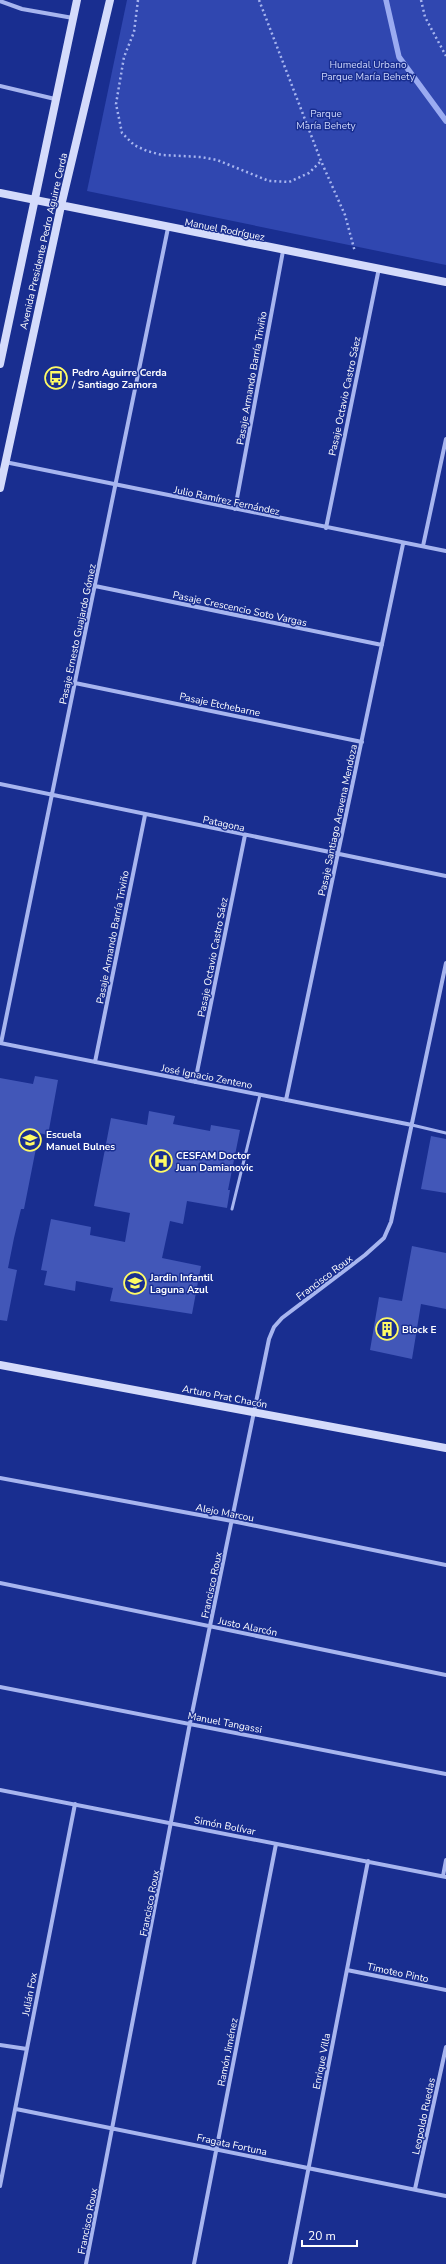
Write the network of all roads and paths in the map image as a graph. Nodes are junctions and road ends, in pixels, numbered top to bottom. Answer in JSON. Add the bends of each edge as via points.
{"nodes":[{"id":1,"x":77,"y":0,"type":"edge"},
{"id":2,"x":110,"y":0,"type":"edge"},
{"id":3,"x":138,"y":0,"type":"edge"},
{"id":4,"x":259,"y":0,"type":"edge"},
{"id":5,"x":421,"y":0,"type":"edge"},
{"id":6,"x":0,"y":1,"type":"edge"},
{"id":7,"x":73,"y":18,"type":"junction"},
{"id":8,"x":446,"y":56,"type":"edge"},
{"id":9,"x":0,"y":86,"type":"edge"},
{"id":10,"x":55,"y":99,"type":"junction"},
{"id":11,"x":321,"y":161,"type":"junction"},
{"id":12,"x":0,"y":193,"type":"edge"},
{"id":13,"x":34,"y":200,"type":"junction"},
{"id":14,"x":61,"y":206,"type":"junction"},
{"id":15,"x":168,"y":228,"type":"junction"},
{"id":16,"x":283,"y":250,"type":"junction"},
{"id":17,"x":358,"y":264,"type":"junction"},
{"id":18,"x":379,"y":268,"type":"junction"},
{"id":19,"x":446,"y":282,"type":"edge"},
{"id":20,"x":1,"y":351,"type":"edge"},
{"id":21,"x":0,"y":364,"type":"edge"},
{"id":22,"x":446,"y":438,"type":"edge"},
{"id":23,"x":5,"y":462,"type":"junction"},
{"id":24,"x":116,"y":485,"type":"junction"},
{"id":25,"x":0,"y":488,"type":"edge"},
{"id":26,"x":235,"y":509,"type":"junction"},
{"id":27,"x":326,"y":528,"type":"junction"},
{"id":28,"x":403,"y":544,"type":"junction"},
{"id":29,"x":423,"y":546,"type":"junction"},
{"id":30,"x":446,"y":551,"type":"edge"},
{"id":31,"x":95,"y":586,"type":"junction"},
{"id":32,"x":382,"y":646,"type":"junction"},
{"id":33,"x":75,"y":683,"type":"junction"},
{"id":34,"x":362,"y":742,"type":"junction"},
{"id":35,"x":0,"y":784,"type":"edge"},
{"id":36,"x":53,"y":794,"type":"junction"},
{"id":37,"x":145,"y":815,"type":"junction"},
{"id":38,"x":245,"y":835,"type":"junction"},
{"id":39,"x":338,"y":854,"type":"junction"},
{"id":40,"x":446,"y":876,"type":"edge"},
{"id":41,"x":446,"y":963,"type":"edge"},
{"id":42,"x":444,"y":985,"type":"edge"},
{"id":43,"x":0,"y":1043,"type":"edge"},
{"id":44,"x":95,"y":1062,"type":"junction"},
{"id":45,"x":195,"y":1082,"type":"junction"},
{"id":46,"x":260,"y":1095,"type":"junction"},
{"id":47,"x":286,"y":1100,"type":"junction"},
{"id":48,"x":412,"y":1125,"type":"junction"},
{"id":49,"x":446,"y":1133,"type":"edge"},
{"id":50,"x":232,"y":1209,"type":"dead end"},
{"id":51,"x":0,"y":1365,"type":"edge"},
{"id":52,"x":254,"y":1412,"type":"junction"},
{"id":53,"x":446,"y":1448,"type":"edge"},
{"id":54,"x":0,"y":1478,"type":"edge"},
{"id":55,"x":232,"y":1521,"type":"junction"},
{"id":56,"x":446,"y":1565,"type":"edge"},
{"id":57,"x":0,"y":1583,"type":"edge"},
{"id":58,"x":210,"y":1626,"type":"junction"},
{"id":59,"x":446,"y":1675,"type":"edge"},
{"id":60,"x":0,"y":1687,"type":"edge"},
{"id":61,"x":190,"y":1724,"type":"junction"},
{"id":62,"x":446,"y":1774,"type":"edge"},
{"id":63,"x":0,"y":1790,"type":"edge"},
{"id":64,"x":75,"y":1804,"type":"junction"},
{"id":65,"x":173,"y":1823,"type":"junction"},
{"id":66,"x":276,"y":1844,"type":"junction"},
{"id":67,"x":446,"y":1860,"type":"edge"},
{"id":68,"x":368,"y":1861,"type":"junction"},
{"id":69,"x":444,"y":1876,"type":"edge"},
{"id":70,"x":347,"y":1970,"type":"junction"},
{"id":71,"x":446,"y":1990,"type":"edge"},
{"id":72,"x":0,"y":2045,"type":"edge"},
{"id":73,"x":446,"y":2047,"type":"edge"},
{"id":74,"x":27,"y":2049,"type":"junction"},
{"id":75,"x":16,"y":2109,"type":"junction"},
{"id":76,"x":114,"y":2127,"type":"junction"},
{"id":77,"x":216,"y":2149,"type":"junction"},
{"id":78,"x":309,"y":2168,"type":"junction"},
{"id":79,"x":0,"y":2186,"type":"edge"},
{"id":80,"x":415,"y":2189,"type":"junction"},
{"id":81,"x":446,"y":2196,"type":"edge"},
{"id":82,"x":86,"y":2264,"type":"edge"},
{"id":83,"x":194,"y":2264,"type":"edge"},
{"id":84,"x":290,"y":2264,"type":"edge"}],
"edges":[{"from":1,"to":7,"type":"street","name":"Avenida Presidente Pedro Aguirre Cerda"},
{"from":2,"to":14,"type":"street","name":"Avenida Presidente Pedro Aguirre Cerda"},
{"from":3,"to":11,"type":"path","via":[[134,32],[124,57],[116,104],[122,132],[134,145],[162,155],[217,160],[269,181],[289,182],[309,173]]},
{"from":4,"to":11,"type":"path"},
{"from":5,"to":8,"type":"path","via":[[425,17]]},
{"from":6,"to":7,"type":"street","via":[[22,9]]},
{"from":7,"to":10,"type":"street","name":"Avenida Presidente Pedro Aguirre Cerda"},
{"from":9,"to":10,"type":"street"},
{"from":10,"to":13,"type":"street","name":"Avenida Presidente Pedro Aguirre Cerda"},
{"from":11,"to":17,"type":"path","via":[[345,215]]},
{"from":12,"to":13,"type":"street","name":"Manuel Rodríguez"},
{"from":13,"to":14,"type":"street","name":"Manuel Rodríguez"},
{"from":13,"to":20,"type":"street","name":"Avenida Presidente Pedro Aguirre Cerda"},
{"from":14,"to":15,"type":"street","name":"Manuel Rodríguez"},
{"from":14,"to":23,"type":"street","name":"Avenida Presidente Pedro Aguirre Cerda"},
{"from":15,"to":16,"type":"street","name":"Manuel Rodríguez"},
{"from":15,"to":24,"type":"street","name":"Pasaje Ernesto Guajardo Gómez"},
{"from":16,"to":17,"type":"street","name":"Manuel Rodríguez"},
{"from":16,"to":26,"type":"street","name":"Pasaje Armando Barría Triviño"},
{"from":17,"to":18,"type":"street","name":"Manuel Rodríguez"},
{"from":18,"to":19,"type":"street","name":"Manuel Rodríguez"},
{"from":18,"to":27,"type":"street","name":"Pasaje Octavio Castro Sáez"},
{"from":20,"to":21,"type":"street","name":"Avenida Presidente Pedro Aguirre Cerda"},
{"from":22,"to":29,"type":"street"},
{"from":23,"to":24,"type":"street","name":"Julio Ramírez Fernández"},
{"from":23,"to":25,"type":"street","name":"Avenida Presidente Pedro Aguirre Cerda"},
{"from":24,"to":26,"type":"street","name":"Julio Ramírez Fernández"},
{"from":24,"to":31,"type":"street","name":"Pasaje Ernesto Guajardo Gómez"},
{"from":26,"to":27,"type":"street","name":"Julio Ramírez Fernández"},
{"from":27,"to":28,"type":"street","name":"Julio Ramírez Fernández"},
{"from":28,"to":29,"type":"street","name":"Julio Ramírez Fernández"},
{"from":28,"to":32,"type":"street","name":"Pasaje Santiago Aravena Mendoza"},
{"from":29,"to":30,"type":"street","name":"Julio Ramírez Fernández"},
{"from":31,"to":32,"type":"street","name":"Pasaje Crescencio Soto Vargas"},
{"from":31,"to":33,"type":"street","name":"Pasaje Ernesto Guajardo Gómez"},
{"from":32,"to":34,"type":"street","name":"Pasaje Santiago Aravena Mendoza"},
{"from":33,"to":34,"type":"street","name":"Pasaje Etchebarne"},
{"from":33,"to":36,"type":"street","name":"Pasaje Ernesto Guajardo Gómez"},
{"from":34,"to":39,"type":"street","name":"Pasaje Santiago Aravena Mendoza"},
{"from":35,"to":36,"type":"street","name":"Patagona"},
{"from":36,"to":37,"type":"street","name":"Patagona"},
{"from":36,"to":43,"type":"street","name":"Pasaje Ernesto Guajardo Gómez"},
{"from":37,"to":38,"type":"street","name":"Patagona"},
{"from":37,"to":44,"type":"street","name":"Pasaje Armando Barría Triviño"},
{"from":38,"to":39,"type":"street","name":"Patagona"},
{"from":38,"to":45,"type":"street","name":"Pasaje Octavio Castro Sáez"},
{"from":39,"to":40,"type":"street","name":"Patagona"},
{"from":39,"to":47,"type":"street","name":"Pasaje Santiago Aravena Mendoza"},
{"from":41,"to":42,"type":"street","name":"Francisco Roux"},
{"from":42,"to":48,"type":"street","name":"Francisco Roux"},
{"from":43,"to":44,"type":"street","name":"José Ignacio Zenteno"},
{"from":44,"to":45,"type":"street","name":"José Ignacio Zenteno"},
{"from":45,"to":46,"type":"street","name":"José Ignacio Zenteno"},
{"from":46,"to":47,"type":"street","name":"José Ignacio Zenteno"},
{"from":46,"to":50,"type":"lane"},
{"from":47,"to":48,"type":"street","name":"José Ignacio Zenteno"},
{"from":48,"to":49,"type":"lane"},
{"from":48,"to":52,"type":"street","name":"Francisco Roux","via":[[391,1222],[384,1238],[349,1269],[282,1318],[274,1327],[269,1339]]},
{"from":51,"to":52,"type":"street","name":"Arturo Prat Chacón"},
{"from":52,"to":53,"type":"street","name":"Arturo Prat Chacón"},
{"from":52,"to":55,"type":"street","name":"Francisco Roux"},
{"from":54,"to":55,"type":"street","name":"Alejo Marcou"},
{"from":55,"to":56,"type":"street","name":"Alejo Marcou"},
{"from":55,"to":58,"type":"street","name":"Francisco Roux"},
{"from":57,"to":58,"type":"street","name":"Justo Alarcón"},
{"from":58,"to":59,"type":"street","name":"Justo Alarcón"},
{"from":58,"to":61,"type":"street","name":"Francisco Roux"},
{"from":60,"to":61,"type":"street","name":"Manuel Tangassi"},
{"from":61,"to":62,"type":"street","name":"Manuel Tangassi"},
{"from":61,"to":65,"type":"street","name":"Francisco Roux"},
{"from":63,"to":64,"type":"street","name":"Simón Bolívar"},
{"from":64,"to":65,"type":"street","name":"Simón Bolívar"},
{"from":64,"to":74,"type":"street","name":"Julián Fox"},
{"from":65,"to":66,"type":"street","name":"Simón Bolívar"},
{"from":65,"to":76,"type":"street","name":"Francisco Roux"},
{"from":66,"to":68,"type":"street","name":"Simón Bolívar"},
{"from":66,"to":77,"type":"street","name":"Ramón Jiménez"},
{"from":67,"to":69,"type":"street"},
{"from":68,"to":69,"type":"street","name":"Simón Bolívar"},
{"from":68,"to":70,"type":"street","name":"Enrique Villa"},
{"from":70,"to":71,"type":"street","name":"Timoteo Pinto"},
{"from":70,"to":78,"type":"street","name":"Enrique Villa"},
{"from":72,"to":74,"type":"street"},
{"from":73,"to":80,"type":"street","name":"Leopoldo Ruedas"},
{"from":74,"to":75,"type":"street","name":"Julián Fox"},
{"from":75,"to":76,"type":"street","name":"Fragata Fortuna"},
{"from":75,"to":79,"type":"street","name":"Julián Fox"},
{"from":76,"to":77,"type":"street","name":"Fragata Fortuna"},
{"from":76,"to":82,"type":"street","name":"Francisco Roux"},
{"from":77,"to":78,"type":"street","name":"Fragata Fortuna"},
{"from":77,"to":83,"type":"street","name":"Ramón Jiménez"},
{"from":78,"to":80,"type":"street","name":"Fragata Fortuna"},
{"from":78,"to":84,"type":"street","name":"Enrique Villa"},
{"from":80,"to":81,"type":"street","name":"Fragata Fortuna"}]}
